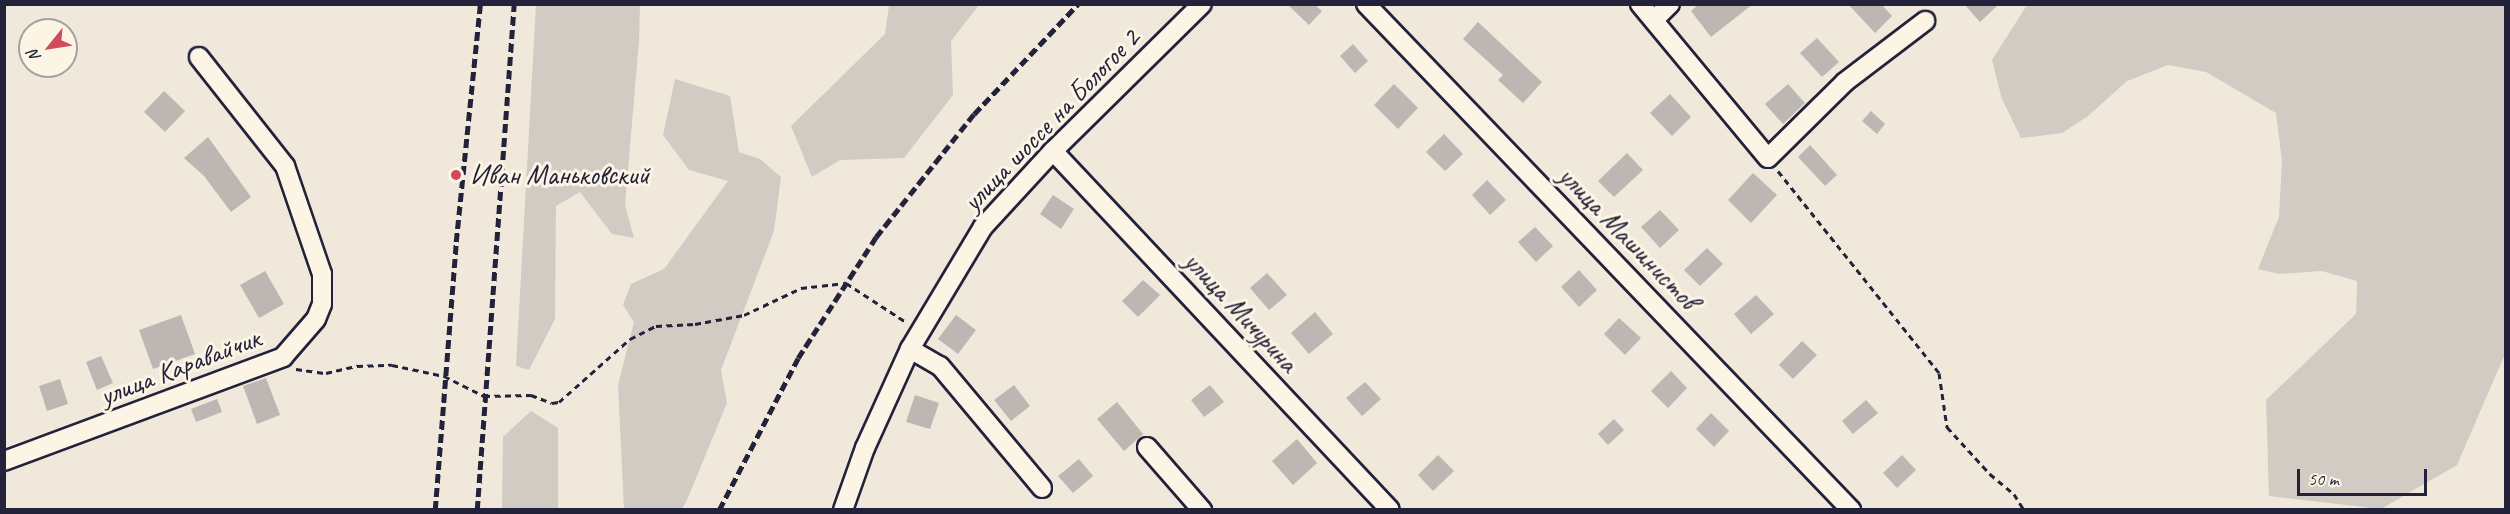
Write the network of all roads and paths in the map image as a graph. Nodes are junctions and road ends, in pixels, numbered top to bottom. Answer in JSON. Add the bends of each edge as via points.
{"nodes":[{"id":1,"x":1202,"y":4,"type":"edge"},
{"id":2,"x":1366,"y":4,"type":"edge"},
{"id":3,"x":1640,"y":4,"type":"edge"},
{"id":4,"x":1670,"y":4,"type":"edge"},
{"id":5,"x":1654,"y":19,"type":"junction"},
{"id":6,"x":1925,"y":21,"type":"dead end"},
{"id":7,"x":199,"y":57,"type":"dead end"},
{"id":8,"x":1053,"y":152,"type":"junction"},
{"id":9,"x":1768,"y":158,"type":"junction"},
{"id":10,"x":921,"y":330,"type":"junction"},
{"id":11,"x":910,"y":349,"type":"junction"},
{"id":12,"x":264,"y":364,"type":"junction"},
{"id":13,"x":1147,"y":447,"type":"dead end"},
{"id":14,"x":4,"y":461,"type":"edge"},
{"id":15,"x":1042,"y":488,"type":"dead end"},
{"id":16,"x":843,"y":510,"type":"edge"},
{"id":17,"x":1202,"y":510,"type":"edge"},
{"id":18,"x":1390,"y":510,"type":"edge"},
{"id":19,"x":1851,"y":510,"type":"edge"},
{"id":20,"x":2024,"y":510,"type":"edge"}],
"edges":[{"from":1,"to":8,"type":"street","name":"улица шоссе на Бологое 2"},
{"from":2,"to":19,"type":"street","name":"улица Машинистов"},
{"from":3,"to":5,"type":"street"},
{"from":4,"to":5,"type":"street"},
{"from":5,"to":9,"type":"street"},
{"from":6,"to":9,"type":"street","via":[[1845,82]]},
{"from":7,"to":12,"type":"street","name":"улица Каравайчик","via":[[285,166],[322,274],[322,303],[316,319],[283,357]]},
{"from":8,"to":10,"type":"street","name":"улица шоссе на Бологое 2","via":[[983,227]]},
{"from":8,"to":18,"type":"street","name":"улица Мичурина"},
{"from":9,"to":20,"type":"path","via":[[1939,373],[1947,427],[2014,494]]},
{"from":10,"to":11,"type":"street","name":"улица шоссе на Бологое 2"},
{"from":10,"to":12,"type":"path","via":[[846,283],[824,283],[801,288],[744,315],[656,326],[630,339],[559,402],[552,403],[531,395],[484,396],[444,376],[392,364],[326,373]]},
{"from":11,"to":15,"type":"street","via":[[940,366]]},
{"from":11,"to":16,"type":"street","name":"улица шоссе на Бологое 2","via":[[865,448]]},
{"from":12,"to":14,"type":"street","name":"улица Каравайчик"},
{"from":13,"to":17,"type":"street"}]}
